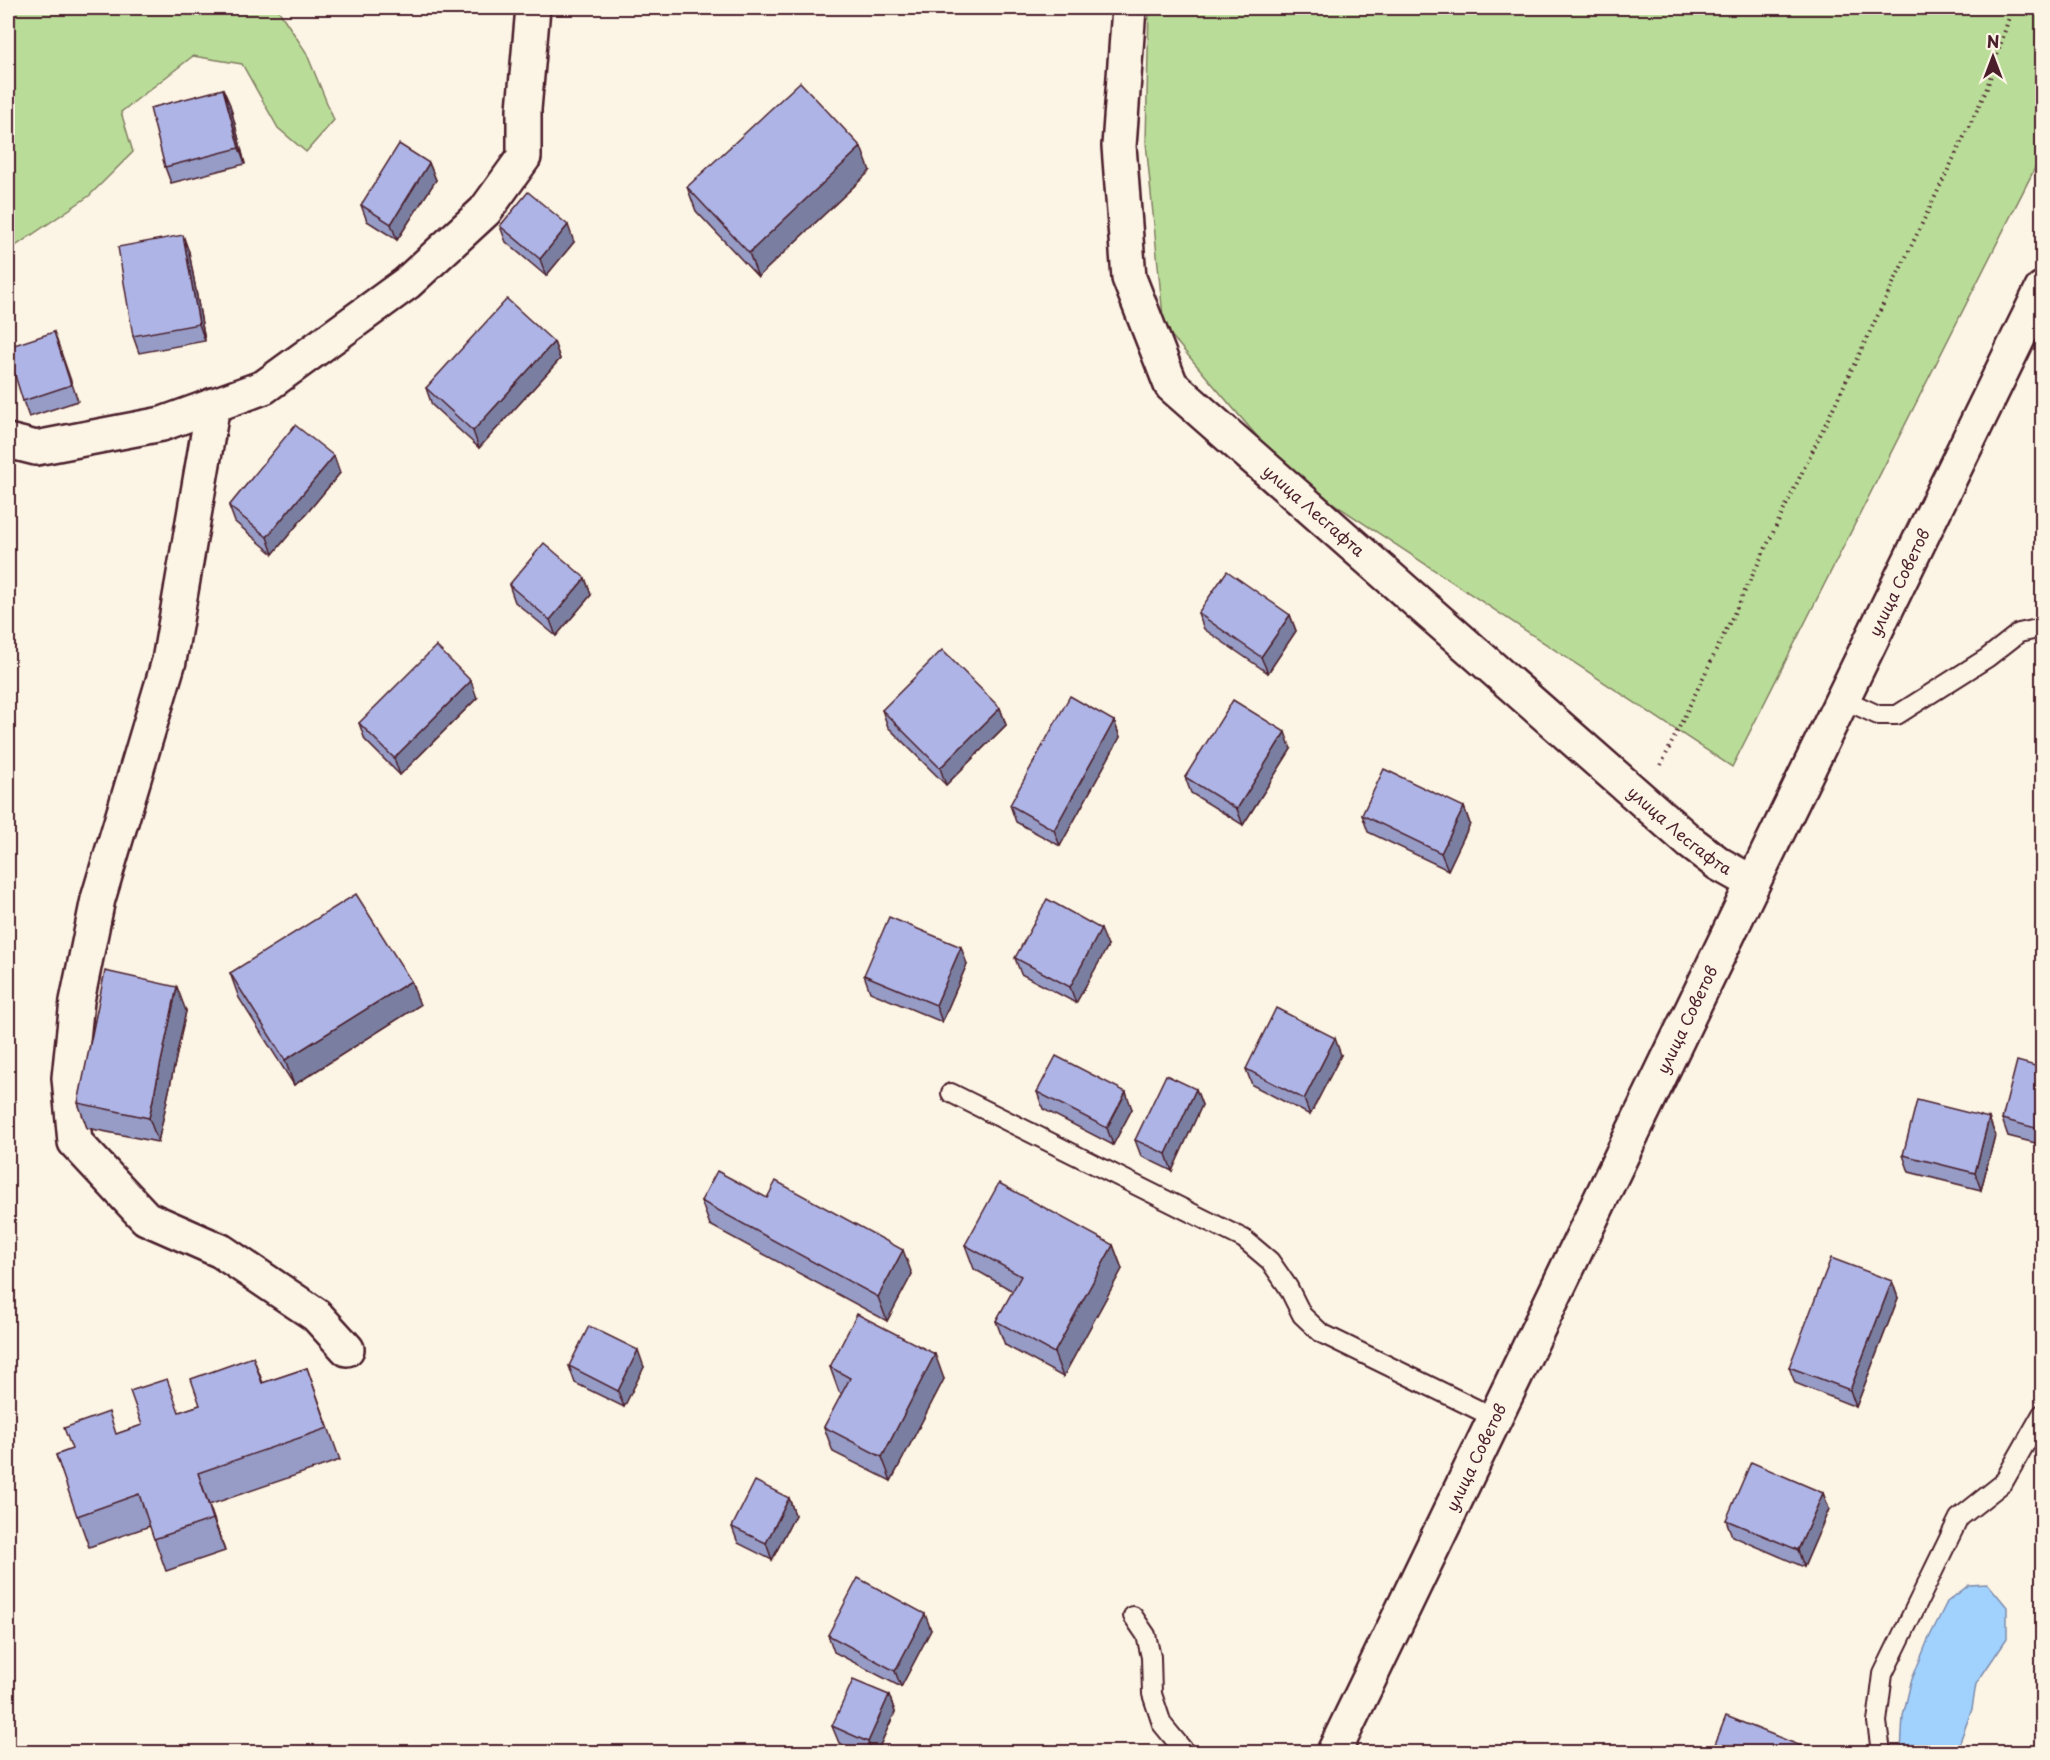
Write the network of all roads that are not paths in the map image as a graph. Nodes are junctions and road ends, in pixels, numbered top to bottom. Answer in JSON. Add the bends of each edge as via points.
{"nodes":[{"id":1,"x":533,"y":8,"type":"edge"},
{"id":2,"x":1129,"y":8,"type":"edge"},
{"id":3,"x":2043,"y":289,"type":"edge"},
{"id":4,"x":213,"y":405,"type":"junction"},
{"id":5,"x":8,"y":441,"type":"edge"},
{"id":6,"x":2043,"y":628,"type":"edge"},
{"id":7,"x":1843,"y":699,"type":"junction"},
{"id":8,"x":1753,"y":883,"type":"junction"},
{"id":9,"x":951,"y":1093,"type":"dead end"},
{"id":10,"x":347,"y":1349,"type":"dead end"},
{"id":11,"x":2043,"y":1414,"type":"edge"},
{"id":12,"x":1495,"y":1418,"type":"junction"},
{"id":13,"x":1133,"y":1616,"type":"dead end"},
{"id":14,"x":1185,"y":1752,"type":"edge"},
{"id":15,"x":1334,"y":1752,"type":"edge"},
{"id":16,"x":1881,"y":1752,"type":"edge"}],
"edges":[{"from":1,"to":4,"type":"street","via":[[525,157],[485,211],[407,283],[264,387]]},
{"from":2,"to":8,"type":"street","name":"улица Лесгафта","via":[[1119,146],[1129,278],[1171,386],[1690,842]]},
{"from":3,"to":7,"type":"street","name":"улица Советов"},
{"from":4,"to":5,"type":"street","via":[[162,424],[36,448]]},
{"from":4,"to":10,"type":"street","via":[[169,661],[98,899],[77,1000],[69,1078],[75,1142],[146,1218],[220,1251],[316,1315]]},
{"from":6,"to":7,"type":"lane","via":[[2019,633],[1897,715],[1878,715]]},
{"from":7,"to":8,"type":"street","name":"улица Советов"},
{"from":8,"to":12,"type":"street","name":"улица Советов"},
{"from":9,"to":12,"type":"lane","via":[[1244,1239],[1270,1261],[1302,1315],[1321,1333]]},
{"from":11,"to":16,"type":"lane","via":[[2002,1483],[1959,1518],[1883,1674],[1877,1722]]},
{"from":12,"to":15,"type":"street","name":"улица Советов"},
{"from":13,"to":14,"type":"lane","via":[[1146,1635],[1152,1694],[1162,1724]]}]}
